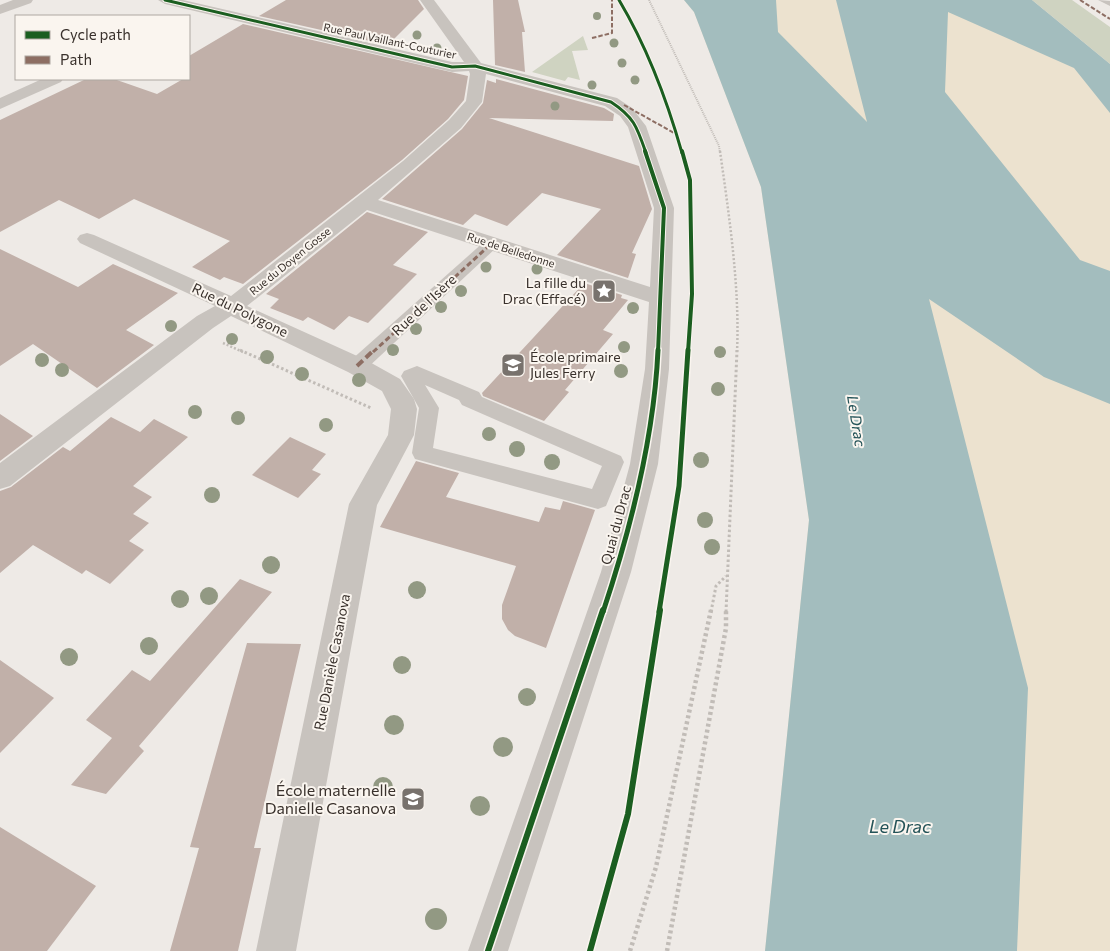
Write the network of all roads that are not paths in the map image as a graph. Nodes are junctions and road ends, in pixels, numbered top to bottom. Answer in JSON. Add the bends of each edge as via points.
{"nodes":[{"id":1,"x":26,"y":0,"type":"edge"},
{"id":2,"x":165,"y":0,"type":"edge"},
{"id":3,"x":228,"y":0,"type":"edge"},
{"id":4,"x":427,"y":0,"type":"edge"},
{"id":5,"x":1102,"y":0,"type":"edge"},
{"id":6,"x":1110,"y":4,"type":"edge"},
{"id":7,"x":0,"y":10,"type":"edge"},
{"id":8,"x":209,"y":10,"type":"junction"},
{"id":9,"x":190,"y":19,"type":"edge"},
{"id":10,"x":475,"y":66,"type":"junction"},
{"id":11,"x":53,"y":80,"type":"edge"},
{"id":12,"x":611,"y":102,"type":"joint"},
{"id":13,"x":0,"y":104,"type":"edge"},
{"id":14,"x":363,"y":202,"type":"junction"},
{"id":15,"x":87,"y":239,"type":"dead end"},
{"id":16,"x":490,"y":244,"type":"junction"},
{"id":17,"x":658,"y":297,"type":"junction"},
{"id":18,"x":230,"y":307,"type":"junction"},
{"id":19,"x":357,"y":366,"type":"junction"},
{"id":20,"x":391,"y":385,"type":"joint"},
{"id":21,"x":469,"y":400,"type":"joint"},
{"id":22,"x":0,"y":478,"type":"edge"},
{"id":23,"x":276,"y":951,"type":"edge"},
{"id":24,"x":488,"y":951,"type":"edge"}],
"edges":[{"from":1,"to":7,"type":"street"},
{"from":2,"to":8,"type":"street","name":"Rue Paul Vaillant-Couturier"},
{"from":3,"to":8,"type":"street"},
{"from":4,"to":10,"type":"street"},
{"from":5,"to":6,"type":"lane"},
{"from":8,"to":9,"type":"street"},
{"from":8,"to":10,"type":"street","name":"Rue Paul Vaillant-Couturier","via":[[452,67]]},
{"from":10,"to":12,"type":"street","name":"Rue Paul Vaillant-Couturier"},
{"from":10,"to":14,"type":"street","name":"Rue du Doyen Gosse","via":[[478,74],[474,102],[410,165]]},
{"from":11,"to":13,"type":"street"},
{"from":12,"to":17,"type":"street","name":"Quai du Drac","via":[[626,112],[637,126],[664,208]]},
{"from":14,"to":16,"type":"street","name":"Rue de Belledonne"},
{"from":14,"to":18,"type":"street","name":"Rue du Doyen Gosse"},
{"from":15,"to":18,"type":"street","name":"Rue du Polygone"},
{"from":16,"to":17,"type":"street","name":"Rue de Belledonne"},
{"from":16,"to":19,"type":"street","name":"Rue de l'Isère"},
{"from":17,"to":24,"type":"street","name":"Quai du Drac","via":[[657,369],[644,464],[616,572]]},
{"from":18,"to":19,"type":"street","name":"Rue du Polygone"},
{"from":18,"to":22,"type":"street","name":"Rue du Doyen Gosse","via":[[205,322]]},
{"from":19,"to":20,"type":"street","name":"Rue du Polygone"},
{"from":20,"to":23,"type":"street","name":"Rue Danièle Casanova","via":[[401,398],[404,409],[401,435],[363,504]]},
{"from":21,"to":21,"type":"street","via":[[614,462],[598,500],[422,453],[430,408],[411,376],[417,373],[472,397]]}]}
